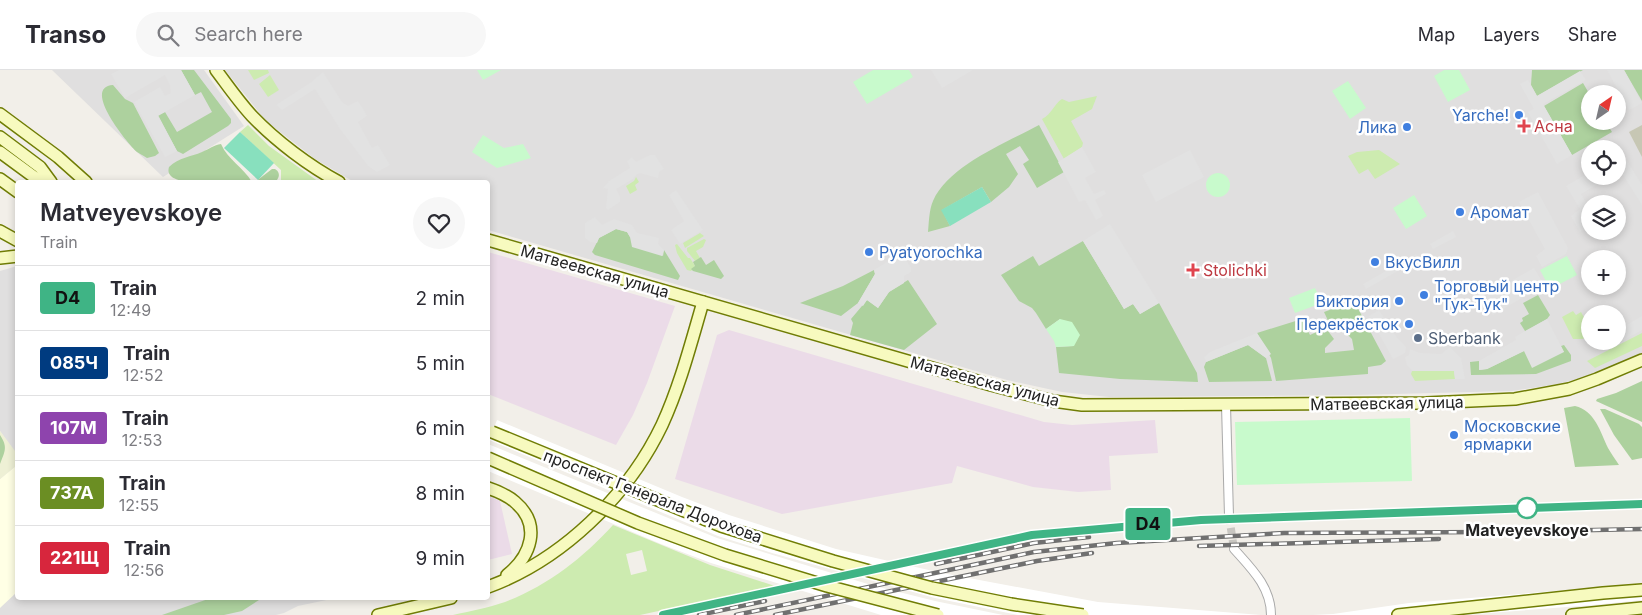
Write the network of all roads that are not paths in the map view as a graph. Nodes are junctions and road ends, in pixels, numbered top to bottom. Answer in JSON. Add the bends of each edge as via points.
{"nodes":[{"id":1,"x":216,"y":70,"type":"edge"},
{"id":2,"x":0,"y":114,"type":"edge"},
{"id":3,"x":0,"y":137,"type":"edge"},
{"id":4,"x":0,"y":152,"type":"edge"},
{"id":5,"x":0,"y":179,"type":"edge"},
{"id":6,"x":38,"y":180,"type":"edge"},
{"id":7,"x":50,"y":180,"type":"edge"},
{"id":8,"x":84,"y":180,"type":"edge"},
{"id":9,"x":337,"y":180,"type":"edge"},
{"id":10,"x":15,"y":190,"type":"edge"},
{"id":11,"x":0,"y":231,"type":"edge"},
{"id":12,"x":15,"y":239,"type":"edge"},
{"id":13,"x":490,"y":241,"type":"edge"},
{"id":14,"x":15,"y":256,"type":"edge"},
{"id":15,"x":0,"y":258,"type":"edge"},
{"id":16,"x":703,"y":302,"type":"junction"},
{"id":17,"x":1642,"y":360,"type":"edge"},
{"id":18,"x":1226,"y":405,"type":"junction"},
{"id":19,"x":490,"y":430,"type":"edge"},
{"id":20,"x":490,"y":459,"type":"edge"},
{"id":21,"x":490,"y":489,"type":"edge"},
{"id":22,"x":1229,"y":516,"type":"tunnel mouth"},
{"id":23,"x":1234,"y":549,"type":"tunnel mouth"},
{"id":24,"x":490,"y":585,"type":"edge"},
{"id":25,"x":490,"y":585,"type":"edge"},
{"id":26,"x":1642,"y":590,"type":"edge"},
{"id":27,"x":442,"y":600,"type":"edge"},
{"id":28,"x":1642,"y":608,"type":"edge"},
{"id":29,"x":378,"y":615,"type":"edge"},
{"id":30,"x":938,"y":615,"type":"edge"},
{"id":31,"x":1083,"y":615,"type":"edge"},
{"id":32,"x":1271,"y":615,"type":"edge"},
{"id":33,"x":1398,"y":615,"type":"edge"},
{"id":34,"x":1572,"y":615,"type":"edge"}],
"edges":[{"from":1,"to":9,"type":"street","via":[[267,131]]},
{"from":2,"to":8,"type":"street"},
{"from":3,"to":7,"type":"street","via":[[40,167]]},
{"from":4,"to":6,"type":"street"},
{"from":5,"to":10,"type":"street"},
{"from":11,"to":12,"type":"street"},
{"from":13,"to":16,"type":"street","name":"Матвеевская улица"},
{"from":14,"to":15,"type":"street"},
{"from":16,"to":18,"type":"street","name":"Матвеевская улица","via":[[1053,401],[1099,405]]},
{"from":16,"to":24,"type":"street","via":[[672,400],[653,442],[615,496],[572,538],[538,563]]},
{"from":17,"to":18,"type":"street","name":"Матвеевская улица","via":[[1569,389],[1515,399]]},
{"from":18,"to":22,"type":"street"},
{"from":19,"to":31,"type":"street","name":"проспект Генерала Дорохова","bridge":true,"via":[[749,535],[918,585]]},
{"from":20,"to":30,"type":"street","name":"проспект Генерала Дорохова","bridge":true,"via":[[725,555],[836,589]]},
{"from":21,"to":25,"type":"street","via":[[515,501],[528,519],[530,530],[530,542],[518,566]]},
{"from":23,"to":32,"type":"street","via":[[1265,587]]},
{"from":26,"to":33,"type":"street"},
{"from":27,"to":29,"type":"street"},
{"from":28,"to":34,"type":"street"}]}
